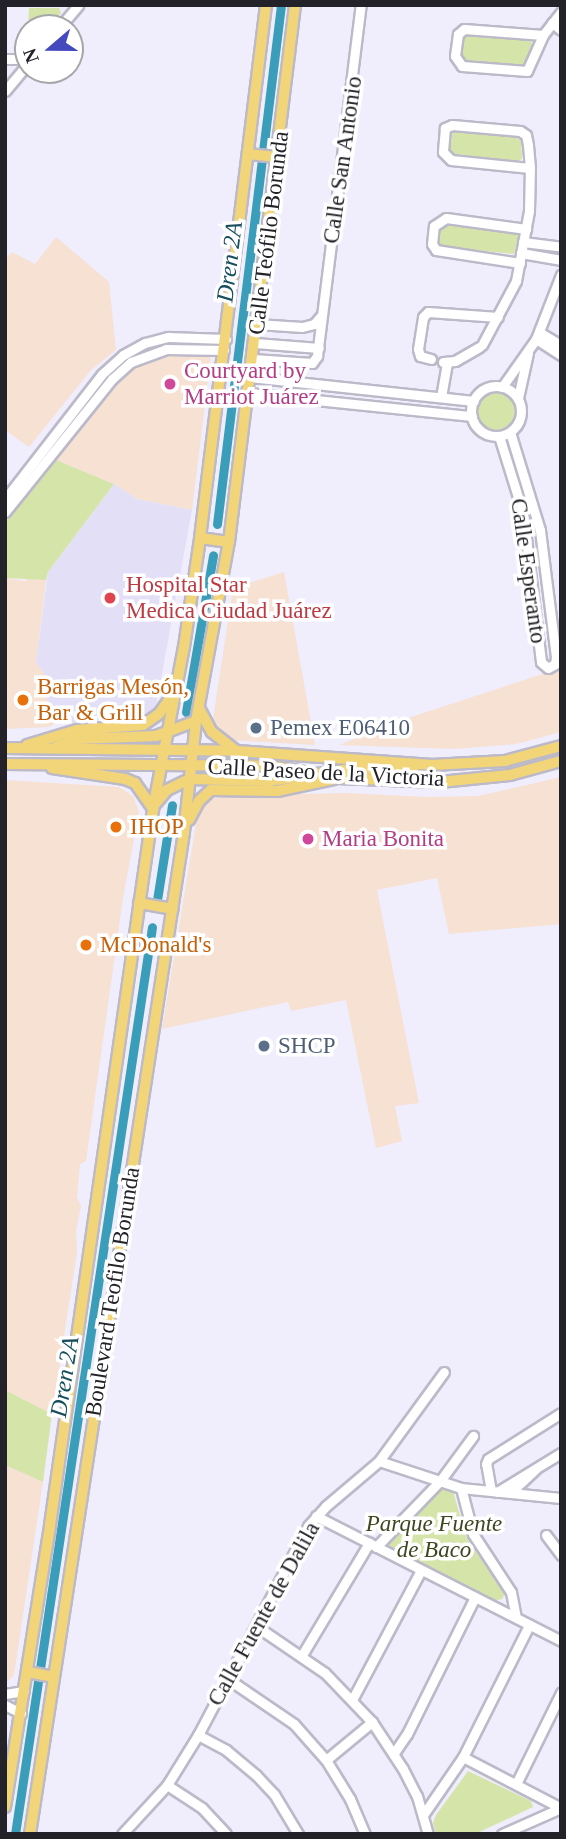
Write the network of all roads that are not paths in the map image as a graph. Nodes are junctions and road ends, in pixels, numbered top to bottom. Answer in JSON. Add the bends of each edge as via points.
{"nodes":[{"id":1,"x":266,"y":5,"type":"edge"},
{"id":2,"x":295,"y":5,"type":"edge"},
{"id":3,"x":361,"y":5,"type":"edge"},
{"id":4,"x":558,"y":17,"type":"edge"},
{"id":5,"x":561,"y":30,"type":"edge"},
{"id":6,"x":543,"y":35,"type":"junction"},
{"id":7,"x":253,"y":155,"type":"junction"},
{"id":8,"x":276,"y":157,"type":"junction"},
{"id":9,"x":530,"y":168,"type":"junction"},
{"id":10,"x":526,"y":229,"type":"junction"},
{"id":11,"x":523,"y":242,"type":"junction"},
{"id":12,"x":561,"y":247,"type":"edge"},
{"id":13,"x":521,"y":258,"type":"junction"},
{"id":14,"x":561,"y":260,"type":"edge"},
{"id":15,"x":561,"y":275,"type":"edge"},
{"id":16,"x":322,"y":314,"type":"junction"},
{"id":17,"x":498,"y":317,"type":"junction"},
{"id":18,"x":257,"y":324,"type":"junction"},
{"id":19,"x":538,"y":335,"type":"junction"},
{"id":20,"x":255,"y":343,"type":"junction"},
{"id":21,"x":225,"y":344,"type":"junction"},
{"id":22,"x":561,"y":345,"type":"edge"},
{"id":23,"x":319,"y":348,"type":"junction"},
{"id":24,"x":528,"y":353,"type":"junction"},
{"id":25,"x":561,"y":355,"type":"edge"},
{"id":26,"x":253,"y":359,"type":"junction"},
{"id":27,"x":431,"y":359,"type":"dead end"},
{"id":28,"x":250,"y":377,"type":"junction"},
{"id":29,"x":502,"y":387,"type":"junction"},
{"id":30,"x":248,"y":393,"type":"junction"},
{"id":31,"x":441,"y":397,"type":"junction"},
{"id":32,"x":518,"y":398,"type":"junction"},
{"id":33,"x":474,"y":401,"type":"junction"},
{"id":34,"x":472,"y":416,"type":"junction"},
{"id":35,"x":510,"y":432,"type":"junction"},
{"id":36,"x":499,"y":436,"type":"junction"},
{"id":37,"x":5,"y":499,"type":"edge"},
{"id":38,"x":5,"y":512,"type":"edge"},
{"id":39,"x":200,"y":538,"type":"junction"},
{"id":40,"x":229,"y":542,"type":"junction"},
{"id":41,"x":552,"y":624,"type":"junction"},
{"id":42,"x":537,"y":627,"type":"junction"},
{"id":43,"x":175,"y":692,"type":"junction"},
{"id":44,"x":200,"y":708,"type":"junction"},
{"id":45,"x":196,"y":721,"type":"junction"},
{"id":46,"x":167,"y":734,"type":"junction"},
{"id":47,"x":561,"y":746,"type":"edge"},
{"id":48,"x":5,"y":748,"type":"edge"},
{"id":49,"x":20,"y":748,"type":"junction"},
{"id":50,"x":53,"y":748,"type":"junction"},
{"id":51,"x":164,"y":750,"type":"junction"},
{"id":52,"x":195,"y":751,"type":"junction"},
{"id":53,"x":237,"y":751,"type":"junction"},
{"id":54,"x":5,"y":754,"type":"edge"},
{"id":55,"x":561,"y":761,"type":"edge"},
{"id":56,"x":5,"y":764,"type":"edge"},
{"id":57,"x":40,"y":765,"type":"junction"},
{"id":58,"x":432,"y":765,"type":"junction"},
{"id":59,"x":162,"y":766,"type":"junction"},
{"id":60,"x":192,"y":766,"type":"junction"},
{"id":61,"x":323,"y":774,"type":"junction"},
{"id":62,"x":337,"y":778,"type":"junction"},
{"id":63,"x":190,"y":779,"type":"junction"},
{"id":64,"x":153,"y":809,"type":"junction"},
{"id":65,"x":184,"y":832,"type":"junction"},
{"id":66,"x":139,"y":903,"type":"junction"},
{"id":67,"x":172,"y":909,"type":"junction"},
{"id":68,"x":444,"y":1372,"type":"dead end"},
{"id":69,"x":561,"y":1413,"type":"edge"},
{"id":70,"x":473,"y":1436,"type":"dead end"},
{"id":71,"x":559,"y":1456,"type":"edge"},
{"id":72,"x":379,"y":1461,"type":"junction"},
{"id":73,"x":535,"y":1470,"type":"junction"},
{"id":74,"x":440,"y":1481,"type":"junction"},
{"id":75,"x":461,"y":1488,"type":"junction"},
{"id":76,"x":494,"y":1491,"type":"junction"},
{"id":77,"x":510,"y":1493,"type":"junction"},
{"id":78,"x":561,"y":1498,"type":"edge"},
{"id":79,"x":316,"y":1516,"type":"junction"},
{"id":80,"x":547,"y":1535,"type":"dead end"},
{"id":81,"x":372,"y":1545,"type":"junction"},
{"id":82,"x":561,"y":1555,"type":"edge"},
{"id":83,"x":421,"y":1570,"type":"junction"},
{"id":84,"x":475,"y":1597,"type":"junction"},
{"id":85,"x":516,"y":1618,"type":"junction"},
{"id":86,"x":529,"y":1625,"type":"junction"},
{"id":87,"x":256,"y":1626,"type":"junction"},
{"id":88,"x":561,"y":1641,"type":"edge"},
{"id":89,"x":302,"y":1655,"type":"junction"},
{"id":90,"x":31,"y":1673,"type":"junction"},
{"id":91,"x":50,"y":1676,"type":"junction"},
{"id":92,"x":228,"y":1679,"type":"junction"},
{"id":93,"x":24,"y":1691,"type":"junction"},
{"id":94,"x":5,"y":1693,"type":"edge"},
{"id":95,"x":561,"y":1693,"type":"edge"},
{"id":96,"x":352,"y":1700,"type":"junction"},
{"id":97,"x":5,"y":1705,"type":"edge"},
{"id":98,"x":21,"y":1713,"type":"junction"},
{"id":99,"x":372,"y":1722,"type":"junction"},
{"id":100,"x":198,"y":1735,"type":"junction"},
{"id":101,"x":394,"y":1753,"type":"junction"},
{"id":102,"x":463,"y":1757,"type":"junction"},
{"id":103,"x":326,"y":1760,"type":"junction"},
{"id":104,"x":516,"y":1784,"type":"junction"},
{"id":105,"x":167,"y":1785,"type":"junction"},
{"id":106,"x":5,"y":1807,"type":"edge"},
{"id":107,"x":561,"y":1808,"type":"edge"},
{"id":108,"x":423,"y":1815,"type":"junction"},
{"id":109,"x":525,"y":1827,"type":"edge"},
{"id":110,"x":125,"y":1833,"type":"edge"},
{"id":111,"x":30,"y":1834,"type":"edge"},
{"id":112,"x":226,"y":1834,"type":"edge"},
{"id":113,"x":298,"y":1834,"type":"edge"},
{"id":114,"x":365,"y":1834,"type":"edge"},
{"id":115,"x":428,"y":1834,"type":"edge"},
{"id":116,"x":502,"y":1834,"type":"edge"},
{"id":117,"x":534,"y":1834,"type":"edge"}],
"edges":[{"from":1,"to":7,"type":"main road","name":"Calle Teófilo Borunda"},
{"from":2,"to":8,"type":"main road","name":"Calle Teófilo Borunda"},
{"from":3,"to":16,"type":"street","name":"Calle San Antonio"},
{"from":4,"to":5,"type":"street"},
{"from":4,"to":6,"type":"street"},
{"from":6,"to":6,"type":"street","via":[[469,29],[458,34],[455,56],[458,64],[527,71]]},
{"from":7,"to":8,"type":"main road"},
{"from":7,"to":21,"type":"main road","name":"Calle Teófilo Borunda"},
{"from":8,"to":18,"type":"main road","name":"Calle Teófilo Borunda"},
{"from":9,"to":9,"type":"street","via":[[451,160],[443,152],[444,132],[452,125],[520,131],[526,135]]},
{"from":9,"to":10,"type":"street"},
{"from":10,"to":11,"type":"street"},
{"from":10,"to":13,"type":"street","via":[[446,218],[434,226],[436,250]]},
{"from":11,"to":12,"type":"street"},
{"from":11,"to":13,"type":"street"},
{"from":13,"to":14,"type":"street"},
{"from":13,"to":17,"type":"street","via":[[516,281]]},
{"from":15,"to":19,"type":"street"},
{"from":16,"to":18,"type":"street","via":[[314,324],[302,327]]},
{"from":16,"to":23,"type":"street","name":"Calle San Antonio"},
{"from":17,"to":27,"type":"street","via":[[428,312],[423,317],[418,349],[421,356]]},
{"from":17,"to":31,"type":"street","via":[[480,346],[445,362]]},
{"from":18,"to":20,"type":"main road","name":"Calle Teófilo Borunda"},
{"from":19,"to":22,"type":"street"},
{"from":19,"to":24,"type":"street"},
{"from":19,"to":25,"type":"street"},
{"from":20,"to":23,"type":"street"},
{"from":20,"to":26,"type":"main road","name":"Calle Teófilo Borunda"},
{"from":21,"to":37,"type":"street","via":[[167,337],[123,355],[102,374]]},
{"from":21,"to":38,"type":"street","via":[[166,349],[131,362],[112,379]]},
{"from":21,"to":39,"type":"main road","name":"Calle Teófilo Borunda"},
{"from":23,"to":26,"type":"street","via":[[312,363]]},
{"from":24,"to":29,"type":"street"},
{"from":24,"to":32,"type":"street"},
{"from":26,"to":28,"type":"main road","name":"Calle Teófilo Borunda"},
{"from":28,"to":30,"type":"main road","name":"Calle Teófilo Borunda"},
{"from":28,"to":31,"type":"street"},
{"from":29,"to":32,"type":"street"},
{"from":29,"to":33,"type":"street","via":[[483,390]]},
{"from":30,"to":34,"type":"street"},
{"from":30,"to":40,"type":"main road","name":"Calle Teófilo Borunda"},
{"from":31,"to":33,"type":"street"},
{"from":32,"to":35,"type":"street","via":[[521,417]]},
{"from":33,"to":34,"type":"street"},
{"from":34,"to":36,"type":"street","via":[[481,431]]},
{"from":35,"to":36,"type":"street"},
{"from":35,"to":41,"type":"street","name":"Calle Esperanto","via":[[536,510]]},
{"from":36,"to":42,"type":"street","name":"Calle Esperanto","via":[[523,513]]},
{"from":39,"to":40,"type":"main road"},
{"from":39,"to":43,"type":"main road","name":"Calle Teófilo Borunda"},
{"from":40,"to":44,"type":"main road","name":"Calle Teófilo Borunda"},
{"from":41,"to":42,"type":"street"},
{"from":41,"to":42,"type":"street","name":"Calle Esperanto","via":[[556,661],[548,668],[541,662]]},
{"from":43,"to":46,"type":"main road","name":"Calle Teófilo Borunda"},
{"from":43,"to":49,"type":"main road","via":[[144,725],[76,730]]},
{"from":44,"to":45,"type":"main road","name":"Calle Teófilo Borunda"},
{"from":44,"to":53,"type":"main road","via":[[212,732]]},
{"from":45,"to":46,"type":"main road"},
{"from":45,"to":52,"type":"main road","name":"Calle Teófilo Borunda"},
{"from":46,"to":50,"type":"main road","via":[[78,739]]},
{"from":46,"to":51,"type":"main road","name":"Calle Teófilo Borunda"},
{"from":47,"to":58,"type":"main road","name":"Calle Paseo de la Victoria","via":[[505,761]]},
{"from":48,"to":49,"type":"main road","name":"Calle Paseo de la Victoria"},
{"from":49,"to":50,"type":"main road","name":"Calle Paseo de la Victoria"},
{"from":50,"to":51,"type":"main road","name":"Calle Paseo de la Victoria"},
{"from":50,"to":54,"type":"main road","via":[[36,754]]},
{"from":51,"to":52,"type":"main road","name":"Calle Paseo de la Victoria"},
{"from":51,"to":59,"type":"main road","name":"Boulevard Teofilo Borunda"},
{"from":52,"to":53,"type":"main road","name":"Calle Paseo de la Victoria"},
{"from":52,"to":60,"type":"main road","name":"Boulevard Teofilo Borunda"},
{"from":53,"to":58,"type":"main road","name":"Calle Paseo de la Victoria"},
{"from":55,"to":62,"type":"main road","name":"Calle Paseo de la Victoria","via":[[523,773],[440,782]]},
{"from":56,"to":57,"type":"main road","name":"Calle Paseo de la Victoria"},
{"from":57,"to":59,"type":"main road","name":"Calle Paseo de la Victoria"},
{"from":57,"to":64,"type":"main road","via":[[125,779],[135,783]]},
{"from":58,"to":61,"type":"main road"},
{"from":59,"to":60,"type":"main road","name":"Calle Paseo de la Victoria"},
{"from":59,"to":64,"type":"main road","name":"Boulevard Teofilo Borunda"},
{"from":60,"to":61,"type":"main road","name":"Calle Paseo de la Victoria","via":[[271,766]]},
{"from":60,"to":63,"type":"main road","name":"Boulevard Teofilo Borunda"},
{"from":61,"to":62,"type":"main road","name":"Calle Paseo de la Victoria"},
{"from":61,"to":63,"type":"main road","via":[[269,781]]},
{"from":62,"to":65,"type":"main road","via":[[277,791],[211,790],[194,807]]},
{"from":63,"to":64,"type":"main road","via":[[161,794]]},
{"from":63,"to":65,"type":"main road","name":"Boulevard Teofilo Borunda"},
{"from":64,"to":66,"type":"main road","name":"Boulevard Teofilo Borunda"},
{"from":65,"to":67,"type":"main road","name":"Boulevard Teofilo Borunda"},
{"from":66,"to":67,"type":"main road"},
{"from":66,"to":90,"type":"main road","name":"Boulevard Teofilo Borunda"},
{"from":67,"to":91,"type":"main road","name":"Boulevard Teofilo Borunda"},
{"from":68,"to":72,"type":"street","name":"Calle Fuente de Dalila"},
{"from":69,"to":76,"type":"street","via":[[488,1460]]},
{"from":70,"to":74,"type":"street"},
{"from":71,"to":73,"type":"street"},
{"from":72,"to":74,"type":"street"},
{"from":72,"to":79,"type":"street","name":"Calle Fuente de Dalila"},
{"from":73,"to":76,"type":"street"},
{"from":73,"to":77,"type":"street"},
{"from":74,"to":75,"type":"street"},
{"from":74,"to":81,"type":"street"},
{"from":75,"to":76,"type":"street"},
{"from":75,"to":85,"type":"street","via":[[473,1534],[511,1592]]},
{"from":76,"to":77,"type":"street"},
{"from":77,"to":78,"type":"street"},
{"from":79,"to":81,"type":"street"},
{"from":79,"to":87,"type":"street","name":"Calle Fuente de Dalila"},
{"from":80,"to":82,"type":"street"},
{"from":81,"to":83,"type":"street"},
{"from":81,"to":89,"type":"street"},
{"from":83,"to":84,"type":"street"},
{"from":83,"to":96,"type":"street"},
{"from":84,"to":85,"type":"street"},
{"from":84,"to":101,"type":"street"},
{"from":85,"to":86,"type":"street"},
{"from":86,"to":88,"type":"street"},
{"from":86,"to":102,"type":"street"},
{"from":87,"to":89,"type":"street"},
{"from":87,"to":92,"type":"street","name":"Calle Fuente de Dalila"},
{"from":89,"to":96,"type":"street"},
{"from":90,"to":91,"type":"main road"},
{"from":90,"to":93,"type":"main road","name":"Boulevard Teofilo Borunda"},
{"from":91,"to":111,"type":"main road","name":"Boulevard Teofilo Borunda"},
{"from":92,"to":100,"type":"street","name":"Calle Fuente de Dalila"},
{"from":92,"to":103,"type":"street","via":[[294,1724]]},
{"from":93,"to":94,"type":"street"},
{"from":93,"to":98,"type":"main road","name":"Boulevard Teofilo Borunda"},
{"from":95,"to":104,"type":"street"},
{"from":96,"to":99,"type":"street"},
{"from":97,"to":98,"type":"street"},
{"from":98,"to":106,"type":"main road","name":"Boulevard Teofilo Borunda"},
{"from":99,"to":101,"type":"street"},
{"from":99,"to":103,"type":"street"},
{"from":100,"to":105,"type":"street","name":"Calle Fuente de Dalila"},
{"from":100,"to":113,"type":"street","via":[[256,1774]]},
{"from":101,"to":108,"type":"street"},
{"from":102,"to":104,"type":"street"},
{"from":102,"to":108,"type":"street"},
{"from":103,"to":114,"type":"street"},
{"from":104,"to":107,"type":"street"},
{"from":105,"to":110,"type":"street","name":"Calle Fuente de Dalila"},
{"from":105,"to":112,"type":"street","via":[[202,1808]]},
{"from":107,"to":109,"type":"street"},
{"from":108,"to":115,"type":"street"},
{"from":109,"to":116,"type":"street"},
{"from":109,"to":117,"type":"street"}]}
